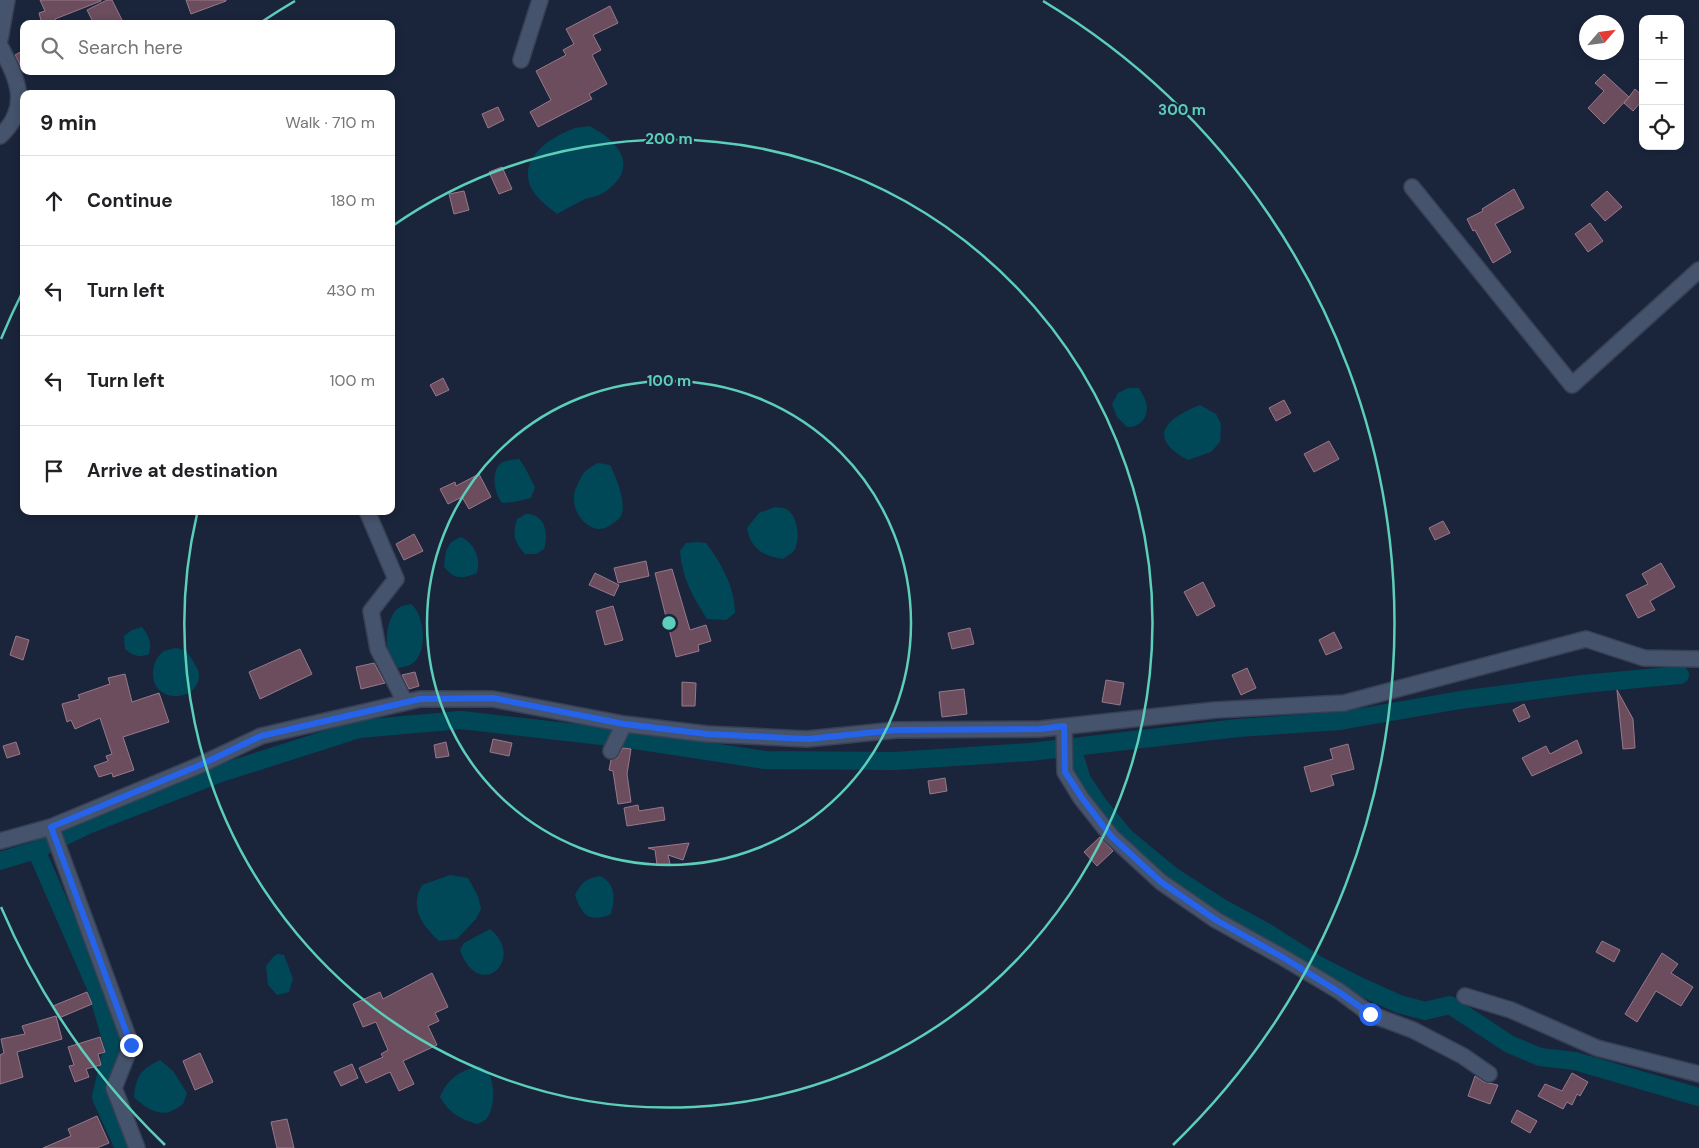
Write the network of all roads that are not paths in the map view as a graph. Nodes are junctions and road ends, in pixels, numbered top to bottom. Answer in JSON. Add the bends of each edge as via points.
{"nodes":[{"id":1,"x":7,"y":0,"type":"edge"},
{"id":2,"x":540,"y":0,"type":"edge"},
{"id":3,"x":0,"y":39,"type":"edge"},
{"id":4,"x":0,"y":46,"type":"edge"},
{"id":5,"x":521,"y":60,"type":"dead end"},
{"id":6,"x":0,"y":136,"type":"edge"},
{"id":7,"x":1412,"y":187,"type":"dead end"},
{"id":8,"x":1699,"y":270,"type":"edge"},
{"id":9,"x":369,"y":515,"type":"edge"},
{"id":10,"x":1699,"y":659,"type":"edge"},
{"id":11,"x":405,"y":702,"type":"junction"},
{"id":12,"x":624,"y":724,"type":"junction"},
{"id":13,"x":1064,"y":726,"type":"junction"},
{"id":14,"x":611,"y":752,"type":"dead end"},
{"id":15,"x":51,"y":827,"type":"junction"},
{"id":16,"x":0,"y":841,"type":"edge"},
{"id":17,"x":1465,"y":996,"type":"dead end"},
{"id":18,"x":1489,"y":1074,"type":"dead end"},
{"id":19,"x":1699,"y":1074,"type":"edge"},
{"id":20,"x":137,"y":1148,"type":"edge"}],
"edges":[{"from":1,"to":3,"type":"street"},
{"from":2,"to":5,"type":"street"},
{"from":4,"to":6,"type":"street","via":[[16,79],[20,103],[14,118]]},
{"from":7,"to":8,"type":"street","via":[[1572,385]]},
{"from":9,"to":11,"type":"street","via":[[396,579],[371,611],[378,649]]},
{"from":10,"to":13,"type":"street","via":[[1644,658],[1586,639],[1344,703],[1215,710]]},
{"from":11,"to":12,"type":"street","via":[[493,698]]},
{"from":11,"to":15,"type":"street","via":[[261,736]]},
{"from":12,"to":13,"type":"street","via":[[707,734],[808,739],[896,730]]},
{"from":12,"to":14,"type":"street"},
{"from":13,"to":18,"type":"street","via":[[1065,772],[1111,836],[1161,882],[1216,920],[1284,958],[1370,1014],[1414,1030]]},
{"from":15,"to":16,"type":"street"},
{"from":15,"to":20,"type":"street","via":[[131,1045],[114,1088]]},
{"from":17,"to":19,"type":"street","via":[[1511,1010],[1597,1048]]}]}
